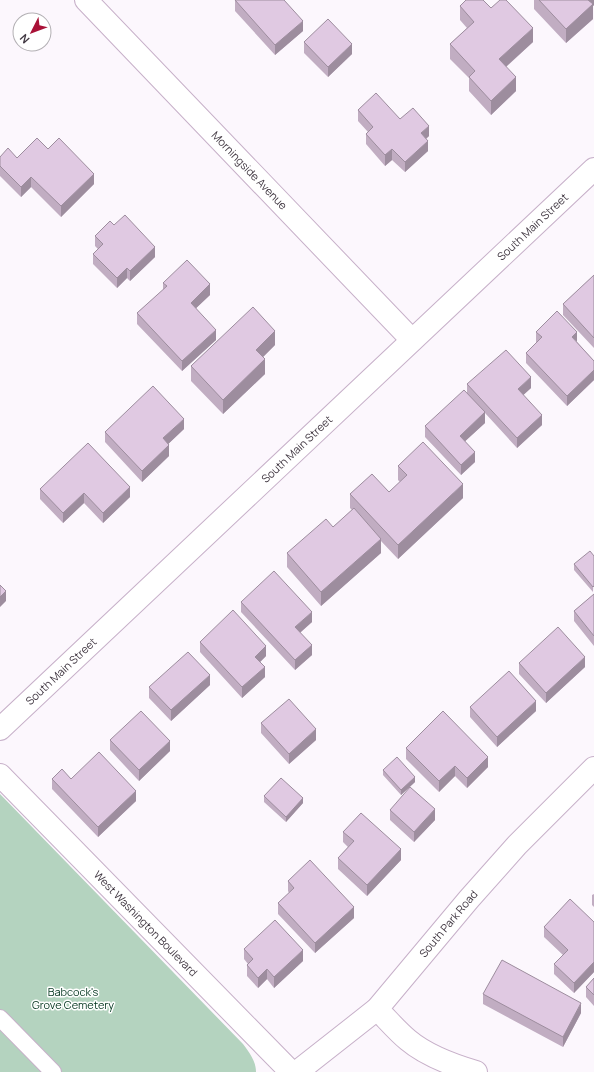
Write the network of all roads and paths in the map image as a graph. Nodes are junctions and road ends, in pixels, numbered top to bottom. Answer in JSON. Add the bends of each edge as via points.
{"nodes":[{"id":1,"x":86,"y":0,"type":"edge"},
{"id":2,"x":594,"y":169,"type":"edge"},
{"id":3,"x":412,"y":340,"type":"junction"},
{"id":4,"x":0,"y":729,"type":"edge"},
{"id":5,"x":594,"y":768,"type":"edge"},
{"id":6,"x":0,"y":775,"type":"edge"},
{"id":7,"x":377,"y":1009,"type":"junction"},
{"id":8,"x":0,"y":1018,"type":"edge"},
{"id":9,"x":53,"y":1072,"type":"edge"},
{"id":10,"x":290,"y":1072,"type":"edge"},
{"id":11,"x":297,"y":1072,"type":"edge"},
{"id":12,"x":476,"y":1072,"type":"edge"}],
"edges":[{"from":1,"to":3,"type":"street","name":"Morningside Avenue"},
{"from":2,"to":3,"type":"street","name":"South Main Street"},
{"from":3,"to":4,"type":"street","name":"South Main Street"},
{"from":5,"to":7,"type":"street","name":"South Park Road","via":[[517,845]]},
{"from":6,"to":10,"type":"street","name":"West Washington Boulevard"},
{"from":7,"to":11,"type":"street","name":"South Park Road"},
{"from":7,"to":12,"type":"street","via":[[408,1040],[429,1054]]},
{"from":8,"to":9,"type":"lane"}]}
